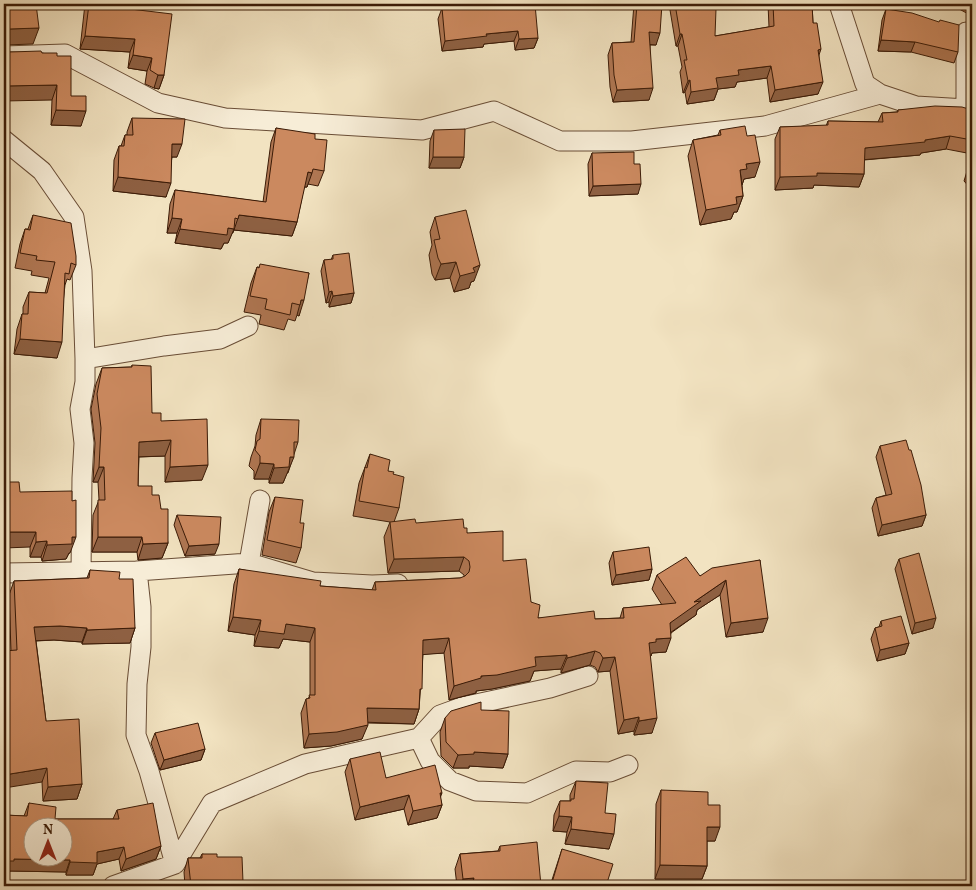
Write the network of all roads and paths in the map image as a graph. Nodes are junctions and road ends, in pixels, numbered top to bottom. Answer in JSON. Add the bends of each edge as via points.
{"nodes":[{"id":1,"x":840,"y":4,"type":"edge"},
{"id":2,"x":966,"y":32,"type":"dead end"},
{"id":3,"x":4,"y":56,"type":"edge"},
{"id":4,"x":880,"y":94,"type":"junction"},
{"id":5,"x":969,"y":111,"type":"edge"},
{"id":6,"x":4,"y":140,"type":"edge"},
{"id":7,"x":248,"y":326,"type":"dead end"},
{"id":8,"x":85,"y":359,"type":"junction"},
{"id":9,"x":260,"y":500,"type":"dead end"},
{"id":10,"x":249,"y":563,"type":"junction"},
{"id":11,"x":137,"y":571,"type":"junction"},
{"id":12,"x":81,"y":572,"type":"junction"},
{"id":13,"x":4,"y":573,"type":"edge"},
{"id":14,"x":418,"y":583,"type":"edge"},
{"id":15,"x":588,"y":676,"type":"dead end"},
{"id":16,"x":419,"y":738,"type":"junction"},
{"id":17,"x":628,"y":765,"type":"dead end"},
{"id":18,"x":175,"y":864,"type":"junction"},
{"id":19,"x":113,"y":886,"type":"edge"}],
"edges":[{"from":1,"to":4,"type":"street","via":[[865,84]]},
{"from":2,"to":5,"type":"street"},
{"from":3,"to":4,"type":"street","via":[[65,54],[158,103],[225,118],[422,130],[494,111],[560,141],[632,142],[765,126]]},
{"from":4,"to":5,"type":"street","via":[[916,106]]},
{"from":6,"to":8,"type":"street","via":[[42,171],[74,217],[82,270]]},
{"from":7,"to":8,"type":"street","via":[[220,339]]},
{"from":8,"to":12,"type":"street","via":[[80,409],[84,443]]},
{"from":9,"to":10,"type":"street"},
{"from":10,"to":11,"type":"street"},
{"from":10,"to":14,"type":"street","via":[[314,582],[372,586]]},
{"from":11,"to":12,"type":"street"},
{"from":11,"to":18,"type":"street","via":[[141,647],[136,735]]},
{"from":12,"to":13,"type":"street"},
{"from":15,"to":16,"type":"street","via":[[440,715]]},
{"from":16,"to":17,"type":"street","via":[[430,761],[450,780],[476,791],[527,793],[576,771],[610,772]]},
{"from":16,"to":18,"type":"street","via":[[305,764],[212,803]]},
{"from":18,"to":19,"type":"street"}]}
